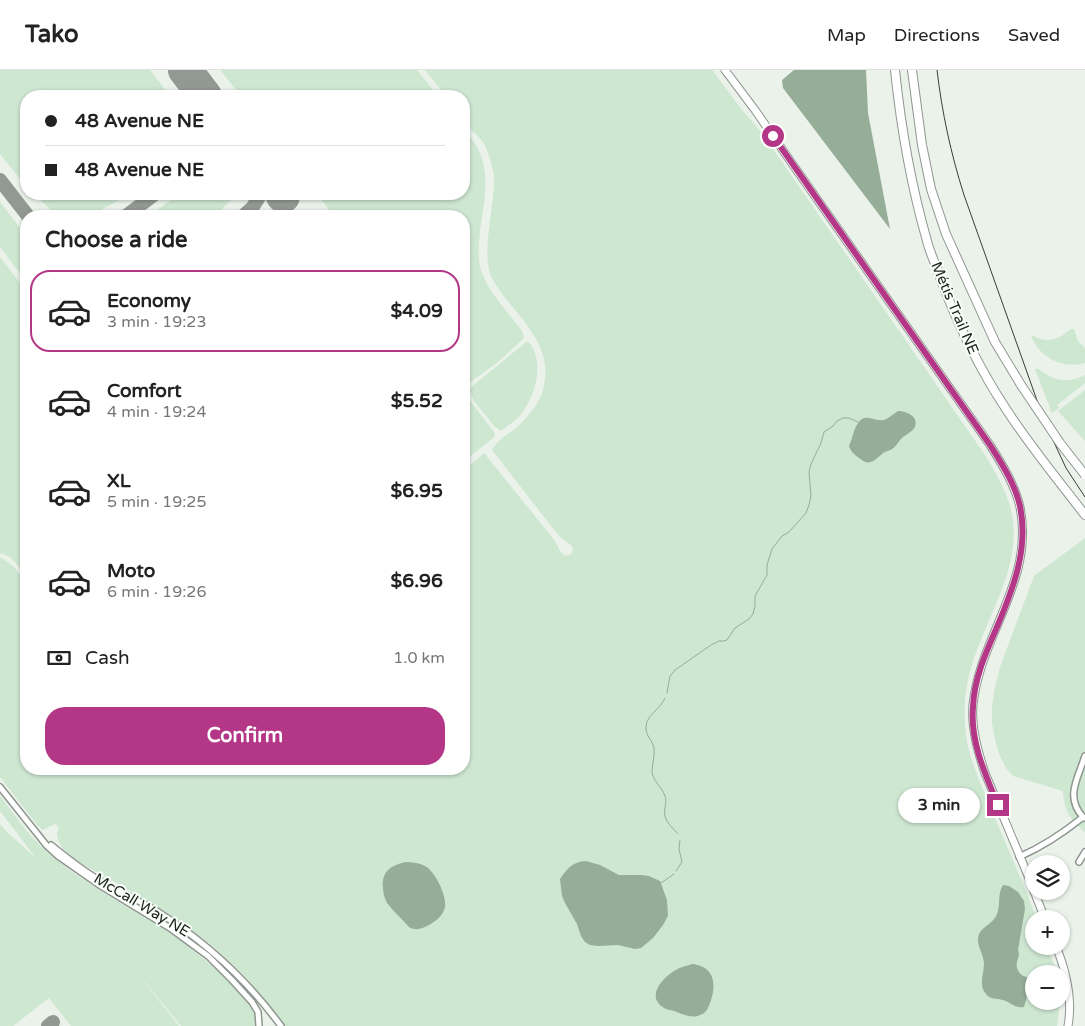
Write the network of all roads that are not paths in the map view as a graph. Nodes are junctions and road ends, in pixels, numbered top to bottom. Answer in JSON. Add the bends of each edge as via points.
{"nodes":[{"id":1,"x":725,"y":70,"type":"edge"},
{"id":2,"x":895,"y":70,"type":"edge"},
{"id":3,"x":912,"y":70,"type":"edge"},
{"id":4,"x":1054,"y":434,"type":"junction"},
{"id":5,"x":1085,"y":467,"type":"edge"},
{"id":6,"x":1085,"y":476,"type":"edge"},
{"id":7,"x":1085,"y":515,"type":"edge"},
{"id":8,"x":1085,"y":756,"type":"edge"},
{"id":9,"x":0,"y":787,"type":"edge"},
{"id":10,"x":1084,"y":818,"type":"edge"},
{"id":11,"x":37,"y":834,"type":"junction"},
{"id":12,"x":1085,"y":852,"type":"edge"},
{"id":13,"x":1019,"y":857,"type":"junction"},
{"id":14,"x":1079,"y":862,"type":"dead end"},
{"id":15,"x":1025,"y":871,"type":"edge"},
{"id":16,"x":1059,"y":955,"type":"edge"},
{"id":17,"x":259,"y":1026,"type":"edge"},
{"id":18,"x":281,"y":1026,"type":"edge"},
{"id":19,"x":1068,"y":1026,"type":"edge"}],
"edges":[{"from":1,"to":13,"type":"street","via":[[985,438],[1013,487],[1022,520],[1020,564],[978,676],[973,706],[979,757]]},
{"from":2,"to":7,"type":"main road","name":"Métis Trail NE","via":[[904,143],[914,190],[928,243],[950,304],[1005,408]]},
{"from":3,"to":4,"type":"main road","name":"Métis Trail NE","bridge":true,"via":[[930,188],[946,234],[995,342]]},
{"from":4,"to":5,"type":"main road","via":[[1060,436]]},
{"from":4,"to":6,"type":"main road","name":"Métis Trail NE","bridge":true},
{"from":8,"to":10,"type":"street","via":[[1073,799]]},
{"from":9,"to":11,"type":"street","name":"McCall Way NE"},
{"from":10,"to":13,"type":"street","via":[[1053,840]]},
{"from":11,"to":17,"type":"street","name":"McCall Way NE","via":[[72,866],[208,956],[252,1002],[258,1012]]},
{"from":11,"to":18,"type":"street","name":"McCall Way NE","via":[[68,859],[199,940],[236,972]]},
{"from":12,"to":14,"type":"street"},
{"from":13,"to":15,"type":"street"},
{"from":16,"to":19,"type":"street","via":[[1068,984]]}]}
